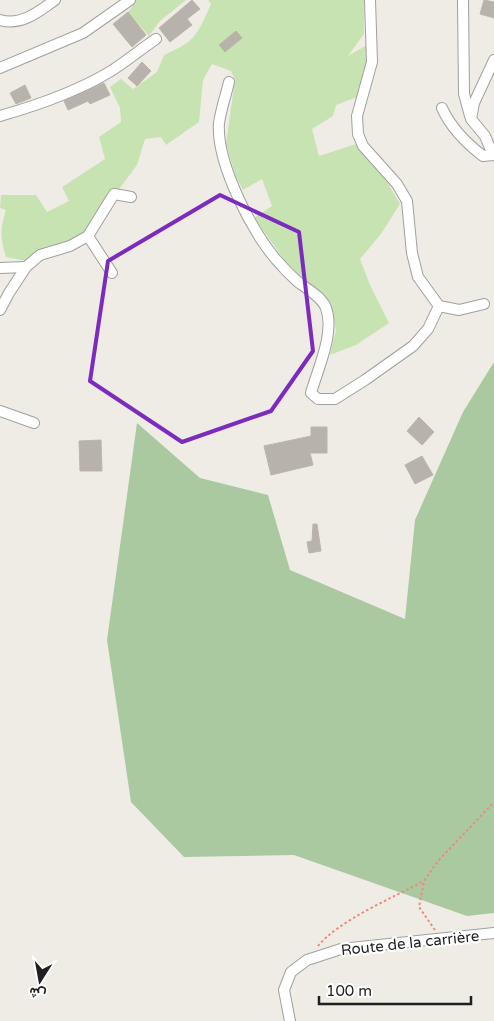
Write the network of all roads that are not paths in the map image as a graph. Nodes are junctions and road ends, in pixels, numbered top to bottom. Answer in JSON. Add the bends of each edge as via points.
{"nodes":[{"id":1,"x":55,"y":0,"type":"edge"},
{"id":2,"x":130,"y":0,"type":"edge"},
{"id":3,"x":370,"y":0,"type":"edge"},
{"id":4,"x":464,"y":0,"type":"edge"},
{"id":5,"x":0,"y":20,"type":"edge"},
{"id":6,"x":156,"y":39,"type":"dead end"},
{"id":7,"x":494,"y":60,"type":"edge"},
{"id":8,"x":0,"y":68,"type":"edge"},
{"id":9,"x":229,"y":82,"type":"dead end"},
{"id":10,"x":442,"y":108,"type":"dead end"},
{"id":11,"x":0,"y":116,"type":"edge"},
{"id":12,"x":471,"y":118,"type":"junction"},
{"id":13,"x":494,"y":156,"type":"edge"},
{"id":14,"x":131,"y":197,"type":"dead end"},
{"id":15,"x":88,"y":236,"type":"junction"},
{"id":16,"x":26,"y":267,"type":"junction"},
{"id":17,"x":0,"y":268,"type":"edge"},
{"id":18,"x":112,"y":273,"type":"dead end"},
{"id":19,"x":484,"y":304,"type":"dead end"},
{"id":20,"x":439,"y":306,"type":"junction"},
{"id":21,"x":0,"y":310,"type":"edge"},
{"id":22,"x":0,"y":411,"type":"edge"},
{"id":23,"x":34,"y":423,"type":"dead end"},
{"id":24,"x":494,"y":933,"type":"edge"},
{"id":25,"x":290,"y":1021,"type":"edge"}],
"edges":[{"from":1,"to":5,"type":"street","via":[[31,17],[11,23]]},
{"from":2,"to":8,"type":"street","via":[[83,33]]},
{"from":3,"to":20,"type":"street","via":[[372,62],[357,116],[358,134],[363,146],[397,184],[407,201],[412,253],[418,276]]},
{"from":4,"to":12,"type":"street","via":[[464,94]]},
{"from":6,"to":11,"type":"street","via":[[87,84]]},
{"from":7,"to":12,"type":"street","via":[[474,103]]},
{"from":9,"to":20,"type":"street","via":[[220,123],[220,148],[246,215],[271,255],[326,307],[325,350],[311,393],[318,399],[335,399],[365,380],[413,346],[428,329]]},
{"from":10,"to":13,"type":"street","via":[[448,122],[470,146],[483,156]]},
{"from":12,"to":13,"type":"street","via":[[485,136]]},
{"from":14,"to":15,"type":"street","via":[[114,194]]},
{"from":15,"to":16,"type":"street","via":[[70,246],[40,255]]},
{"from":15,"to":18,"type":"street"},
{"from":16,"to":17,"type":"street"},
{"from":16,"to":21,"type":"street"},
{"from":19,"to":20,"type":"street","via":[[459,310]]},
{"from":22,"to":23,"type":"street"},
{"from":24,"to":25,"type":"street","name":"Route de la carrière","via":[[341,949],[307,960],[291,972],[284,990]]}]}
